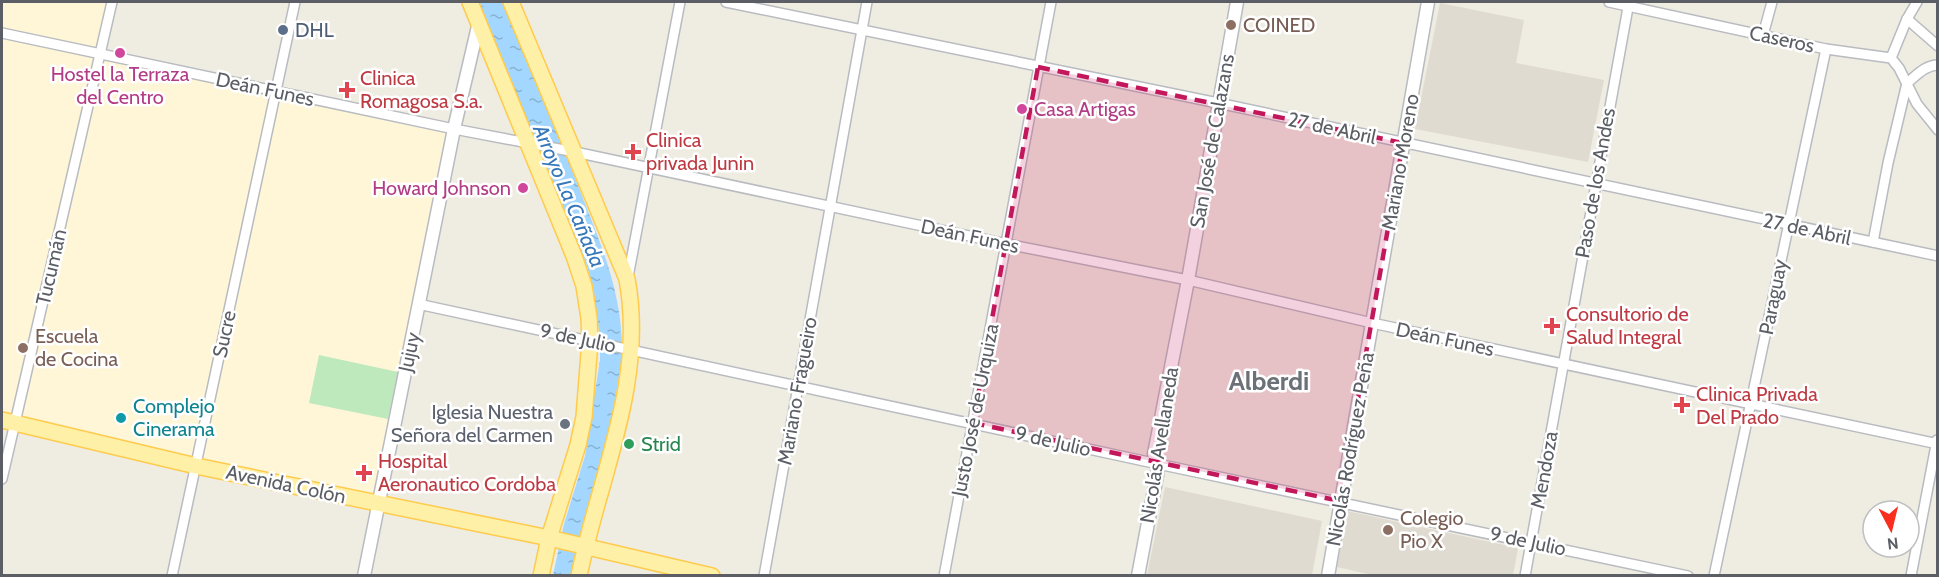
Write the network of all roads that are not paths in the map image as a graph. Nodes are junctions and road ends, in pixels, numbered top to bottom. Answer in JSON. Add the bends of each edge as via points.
{"nodes":[{"id":1,"x":112,"y":2,"type":"edge"},
{"id":2,"x":295,"y":2,"type":"edge"},
{"id":3,"x":470,"y":2,"type":"edge"},
{"id":4,"x":511,"y":2,"type":"edge"},
{"id":5,"x":680,"y":2,"type":"edge"},
{"id":6,"x":726,"y":2,"type":"edge"},
{"id":7,"x":867,"y":2,"type":"edge"},
{"id":8,"x":1051,"y":2,"type":"edge"},
{"id":9,"x":1237,"y":2,"type":"edge"},
{"id":10,"x":1428,"y":2,"type":"edge"},
{"id":11,"x":1609,"y":2,"type":"edge"},
{"id":12,"x":1772,"y":2,"type":"edge"},
{"id":13,"x":1917,"y":2,"type":"edge"},
{"id":14,"x":1628,"y":4,"type":"edge"},
{"id":15,"x":1907,"y":19,"type":"junction"},
{"id":16,"x":479,"y":22,"type":"junction"},
{"id":17,"x":861,"y":30,"type":"junction"},
{"id":18,"x":2,"y":33,"type":"edge"},
{"id":19,"x":1763,"y":35,"type":"junction"},
{"id":20,"x":1938,"y":46,"type":"edge"},
{"id":21,"x":1826,"y":49,"type":"junction"},
{"id":22,"x":100,"y":54,"type":"junction"},
{"id":23,"x":1891,"y":58,"type":"junction"},
{"id":24,"x":1938,"y":64,"type":"edge"},
{"id":25,"x":1038,"y":67,"type":"junction"},
{"id":26,"x":1907,"y":83,"type":"junction"},
{"id":27,"x":276,"y":92,"type":"junction"},
{"id":28,"x":1218,"y":103,"type":"junction"},
{"id":29,"x":454,"y":129,"type":"junction"},
{"id":30,"x":1938,"y":130,"type":"edge"},
{"id":31,"x":528,"y":142,"type":"junction"},
{"id":32,"x":1403,"y":143,"type":"junction"},
{"id":33,"x":575,"y":152,"type":"junction"},
{"id":34,"x":648,"y":168,"type":"junction"},
{"id":35,"x":1595,"y":184,"type":"junction"},
{"id":36,"x":830,"y":207,"type":"junction"},
{"id":37,"x":1787,"y":225,"type":"junction"},
{"id":38,"x":1873,"y":242,"type":"junction"},
{"id":39,"x":1006,"y":244,"type":"junction"},
{"id":40,"x":1938,"y":256,"type":"edge"},
{"id":41,"x":627,"y":279,"type":"junction"},
{"id":42,"x":1188,"y":280,"type":"junction"},
{"id":43,"x":418,"y":304,"type":"junction"},
{"id":44,"x":1372,"y":323,"type":"junction"},
{"id":45,"x":590,"y":341,"type":"junction"},
{"id":46,"x":631,"y":350,"type":"junction"},
{"id":47,"x":1562,"y":364,"type":"junction"},
{"id":48,"x":798,"y":386,"type":"junction"},
{"id":49,"x":1751,"y":404,"type":"junction"},
{"id":50,"x":8,"y":421,"type":"edge"},
{"id":51,"x":973,"y":423,"type":"junction"},
{"id":52,"x":1937,"y":443,"type":"edge"},
{"id":53,"x":1158,"y":464,"type":"junction"},
{"id":54,"x":196,"y":466,"type":"junction"},
{"id":55,"x":2,"y":479,"type":"edge"},
{"id":56,"x":1340,"y":501,"type":"junction"},
{"id":57,"x":378,"y":503,"type":"junction"},
{"id":58,"x":549,"y":538,"type":"junction"},
{"id":59,"x":1531,"y":542,"type":"junction"},
{"id":60,"x":585,"y":547,"type":"junction"},
{"id":61,"x":172,"y":576,"type":"edge"},
{"id":62,"x":364,"y":576,"type":"edge"},
{"id":63,"x":541,"y":576,"type":"edge"},
{"id":64,"x":579,"y":576,"type":"edge"},
{"id":65,"x":712,"y":576,"type":"edge"},
{"id":66,"x":764,"y":576,"type":"edge"},
{"id":67,"x":944,"y":576,"type":"edge"},
{"id":68,"x":1138,"y":576,"type":"edge"},
{"id":69,"x":1328,"y":576,"type":"edge"},
{"id":70,"x":1525,"y":576,"type":"edge"},
{"id":71,"x":1688,"y":576,"type":"edge"},
{"id":72,"x":1714,"y":576,"type":"edge"},
{"id":73,"x":1911,"y":576,"type":"edge"}],
"edges":[{"from":1,"to":22,"type":"street","name":"Tucumán"},
{"from":2,"to":27,"type":"street","name":"Sucre"},
{"from":3,"to":16,"type":"main road"},
{"from":4,"to":33,"type":"main road"},
{"from":5,"to":34,"type":"street"},
{"from":6,"to":17,"type":"street","name":"27 de Abril"},
{"from":7,"to":17,"type":"street","name":"Mariano Fragueiro"},
{"from":8,"to":25,"type":"street","name":"Justo José de Urquiza"},
{"from":9,"to":28,"type":"street","name":"San José de Calazans"},
{"from":10,"to":32,"type":"street","name":"Mariano Moreno"},
{"from":11,"to":14,"type":"street","name":"Caseros"},
{"from":12,"to":19,"type":"street"},
{"from":13,"to":15,"type":"street"},
{"from":14,"to":19,"type":"street","name":"Caseros"},
{"from":14,"to":35,"type":"street","name":"Paso de los Andes"},
{"from":15,"to":20,"type":"street"},
{"from":15,"to":23,"type":"street"},
{"from":16,"to":29,"type":"street","name":"Jujuy"},
{"from":16,"to":31,"type":"main road"},
{"from":17,"to":25,"type":"street","name":"27 de Abril"},
{"from":17,"to":36,"type":"street","name":"Mariano Fragueiro"},
{"from":18,"to":22,"type":"street","name":"Deán Funes"},
{"from":19,"to":21,"type":"street","name":"Caseros"},
{"from":21,"to":23,"type":"street","name":"Caseros"},
{"from":21,"to":37,"type":"street","name":"Paraguay"},
{"from":22,"to":27,"type":"street","name":"Deán Funes"},
{"from":22,"to":50,"type":"street","name":"Tucumán"},
{"from":23,"to":26,"type":"street"},
{"from":24,"to":26,"type":"street","via":[[1922,70]]},
{"from":25,"to":28,"type":"street","name":"27 de Abril"},
{"from":25,"to":39,"type":"street","name":"Justo José de Urquiza"},
{"from":26,"to":30,"type":"street","via":[[1917,104]]},
{"from":26,"to":38,"type":"street"},
{"from":27,"to":29,"type":"street","name":"Deán Funes"},
{"from":27,"to":54,"type":"street","name":"Sucre"},
{"from":28,"to":32,"type":"street","name":"27 de Abril"},
{"from":28,"to":42,"type":"street","name":"San José de Calazans"},
{"from":29,"to":31,"type":"street","name":"Deán Funes"},
{"from":29,"to":43,"type":"street","name":"Jujuy"},
{"from":31,"to":33,"type":"street","name":"Deán Funes"},
{"from":31,"to":45,"type":"main road","via":[[584,286]]},
{"from":32,"to":35,"type":"street","name":"27 de Abril"},
{"from":32,"to":44,"type":"street","name":"Mariano Moreno"},
{"from":33,"to":34,"type":"street","name":"Deán Funes"},
{"from":33,"to":41,"type":"main road"},
{"from":34,"to":36,"type":"street","name":"Deán Funes"},
{"from":34,"to":41,"type":"street"},
{"from":35,"to":37,"type":"street","name":"27 de Abril"},
{"from":35,"to":47,"type":"street","name":"Paso de los Andes"},
{"from":36,"to":39,"type":"street","name":"Deán Funes"},
{"from":36,"to":48,"type":"street","name":"Mariano Fragueiro"},
{"from":37,"to":38,"type":"street","name":"27 de Abril"},
{"from":37,"to":49,"type":"street","name":"Paraguay"},
{"from":38,"to":40,"type":"street","name":"27 de Abril"},
{"from":39,"to":42,"type":"street","name":"Deán Funes"},
{"from":39,"to":51,"type":"street","name":"Justo José de Urquiza"},
{"from":41,"to":46,"type":"main road"},
{"from":42,"to":44,"type":"street","name":"Deán Funes"},
{"from":42,"to":53,"type":"street","name":"Nicolás Avellaneda","via":[[1154,454]]},
{"from":43,"to":45,"type":"street","name":"9 de Julio"},
{"from":43,"to":57,"type":"street","name":"Jujuy"},
{"from":44,"to":47,"type":"street","name":"Deán Funes"},
{"from":44,"to":56,"type":"street","name":"Nicolás Rodríguez Peña"},
{"from":45,"to":46,"type":"street","name":"9 de Julio"},
{"from":45,"to":58,"type":"main road","via":[[582,430]]},
{"from":46,"to":48,"type":"street","name":"9 de Julio"},
{"from":46,"to":60,"type":"main road","via":[[617,435]]},
{"from":47,"to":49,"type":"street","name":"Deán Funes"},
{"from":47,"to":59,"type":"street","name":"Mendoza"},
{"from":48,"to":51,"type":"street","name":"9 de Julio"},
{"from":48,"to":66,"type":"street","name":"Mariano Fragueiro"},
{"from":49,"to":52,"type":"street","name":"Deán Funes"},
{"from":49,"to":72,"type":"street","name":"Paraguay"},
{"from":50,"to":54,"type":"main road","name":"Avenida Colón"},
{"from":50,"to":55,"type":"street","name":"Tucumán"},
{"from":51,"to":53,"type":"street","name":"9 de Julio"},
{"from":51,"to":67,"type":"street","name":"Justo José de Urquiza"},
{"from":52,"to":73,"type":"street"},
{"from":53,"to":56,"type":"street","name":"9 de Julio"},
{"from":53,"to":68,"type":"street","name":"Nicolás Avellaneda"},
{"from":54,"to":57,"type":"main road","name":"Avenida Colón"},
{"from":54,"to":61,"type":"street","name":"Sucre"},
{"from":56,"to":59,"type":"street","name":"9 de Julio"},
{"from":56,"to":69,"type":"street","name":"Nicolás Rodríguez Peña"},
{"from":57,"to":58,"type":"main road","name":"Avenida Colón"},
{"from":57,"to":62,"type":"street","name":"Jujuy"},
{"from":58,"to":60,"type":"main road","name":"Avenida Colón"},
{"from":58,"to":63,"type":"main road"},
{"from":59,"to":70,"type":"street","name":"Mendoza"},
{"from":59,"to":71,"type":"street","name":"9 de Julio"},
{"from":60,"to":64,"type":"main road"},
{"from":60,"to":65,"type":"main road","name":"Avenida Colón"}]}
